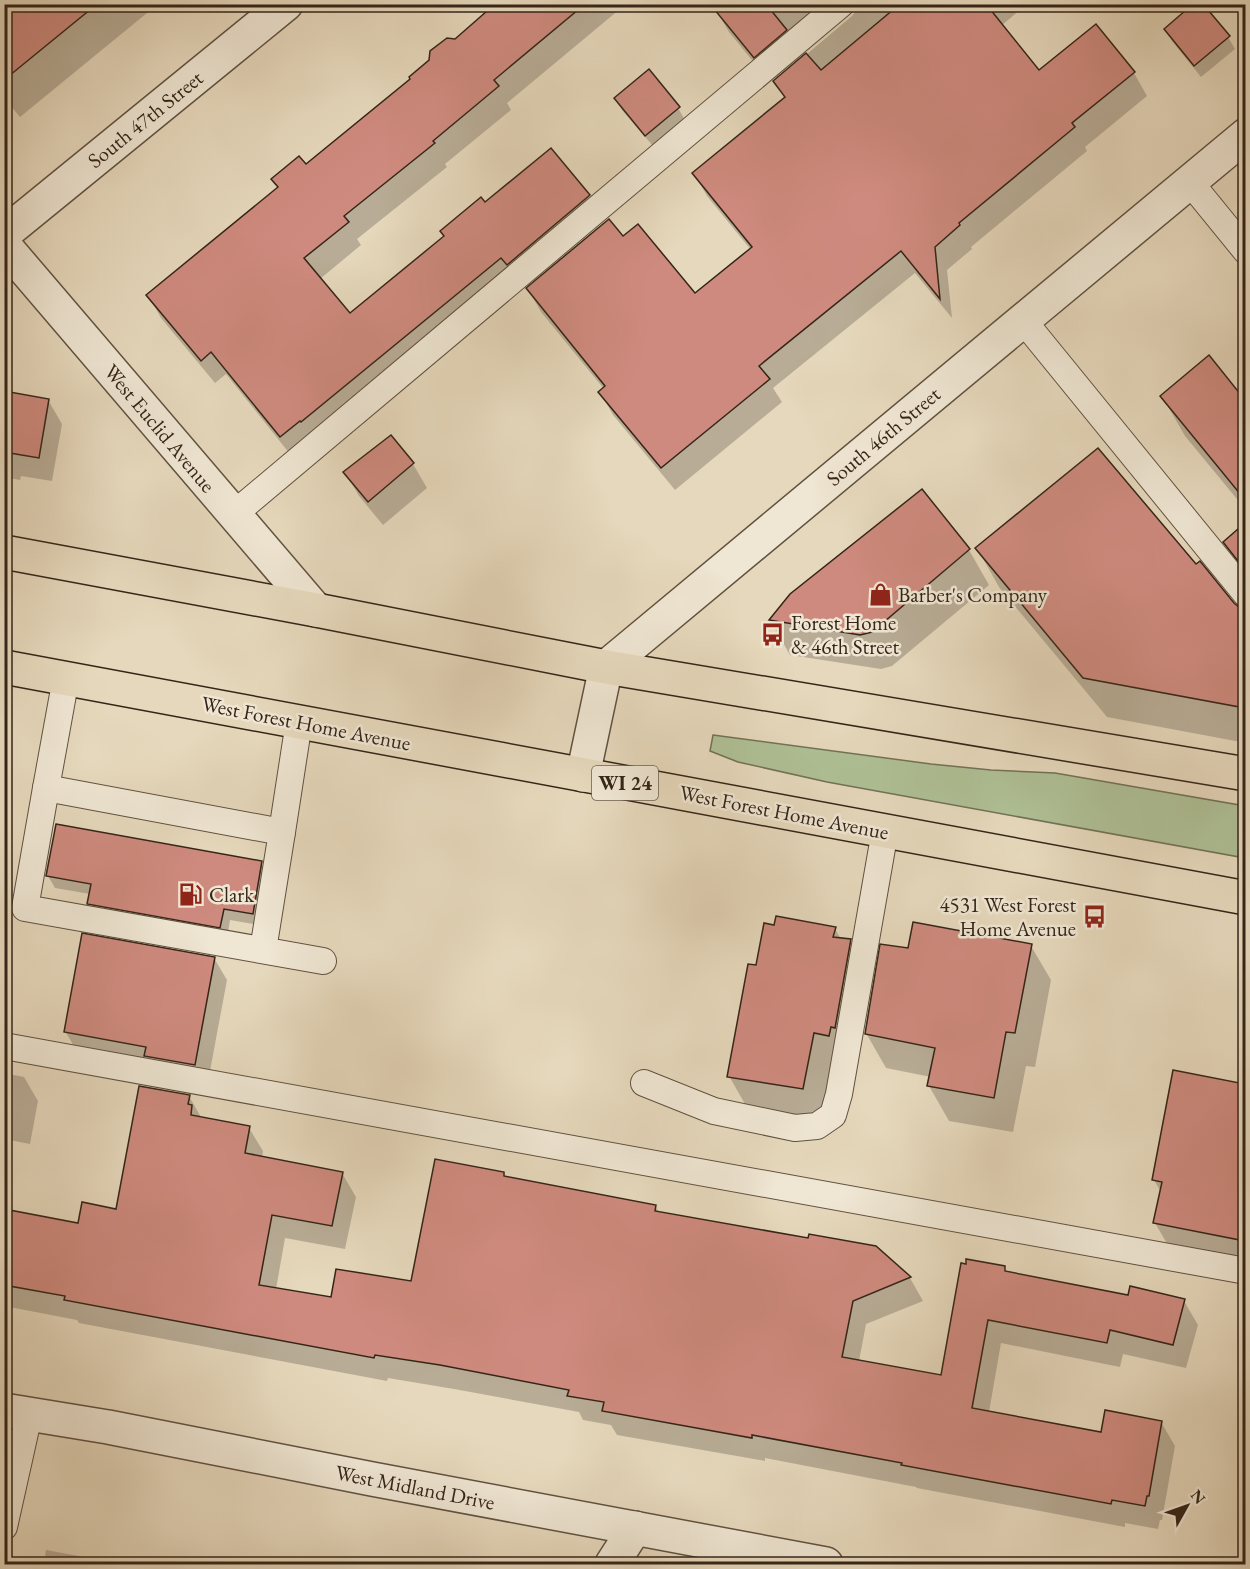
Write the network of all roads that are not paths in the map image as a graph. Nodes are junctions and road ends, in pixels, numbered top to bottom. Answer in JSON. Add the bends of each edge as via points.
{"nodes":[{"id":1,"x":286,"y":4,"type":"edge"},
{"id":2,"x":841,"y":4,"type":"edge"},
{"id":3,"x":1245,"y":135,"type":"edge"},
{"id":4,"x":1189,"y":181,"type":"junction"},
{"id":5,"x":4,"y":234,"type":"edge"},
{"id":6,"x":4,"y":245,"type":"edge"},
{"id":7,"x":1245,"y":250,"type":"edge"},
{"id":8,"x":1022,"y":320,"type":"junction"},
{"id":9,"x":234,"y":514,"type":"junction"},
{"id":10,"x":4,"y":552,"type":"edge"},
{"id":11,"x":1245,"y":594,"type":"edge"},
{"id":12,"x":316,"y":610,"type":"junction"},
{"id":13,"x":4,"y":667,"type":"edge"},
{"id":14,"x":606,"y":667,"type":"junction"},
{"id":15,"x":66,"y":678,"type":"junction"},
{"id":16,"x":299,"y":722,"type":"junction"},
{"id":17,"x":1245,"y":774,"type":"edge"},
{"id":18,"x":583,"y":775,"type":"junction"},
{"id":19,"x":46,"y":788,"type":"junction"},
{"id":20,"x":885,"y":831,"type":"junction"},
{"id":21,"x":282,"y":832,"type":"junction"},
{"id":22,"x":1245,"y":898,"type":"edge"},
{"id":23,"x":263,"y":950,"type":"junction"},
{"id":24,"x":323,"y":961,"type":"dead end"},
{"id":25,"x":4,"y":1046,"type":"edge"},
{"id":26,"x":644,"y":1083,"type":"dead end"},
{"id":27,"x":1245,"y":1271,"type":"edge"},
{"id":28,"x":17,"y":1412,"type":"edge"},
{"id":29,"x":4,"y":1527,"type":"edge"},
{"id":30,"x":635,"y":1528,"type":"junction"},
{"id":31,"x":612,"y":1564,"type":"edge"},
{"id":32,"x":826,"y":1564,"type":"edge"}],
"edges":[{"from":1,"to":5,"type":"street","name":"South 47th Street"},
{"from":2,"to":9,"type":"lane"},
{"from":3,"to":4,"type":"street","name":"South 46th Street"},
{"from":4,"to":7,"type":"lane"},
{"from":4,"to":8,"type":"street","name":"South 46th Street"},
{"from":6,"to":9,"type":"street","name":"West Euclid Avenue"},
{"from":8,"to":11,"type":"lane"},
{"from":8,"to":14,"type":"street","name":"South 46th Street"},
{"from":9,"to":12,"type":"street","name":"West Euclid Avenue"},
{"from":10,"to":12,"type":"main road"},
{"from":12,"to":14,"type":"main road"},
{"from":13,"to":15,"type":"main road","name":"West Forest Home Avenue","number":"WI 24"},
{"from":14,"to":17,"type":"main road"},
{"from":14,"to":18,"type":"street"},
{"from":15,"to":16,"type":"main road","name":"West Forest Home Avenue","number":"WI 24"},
{"from":15,"to":19,"type":"lane"},
{"from":16,"to":18,"type":"main road","name":"West Forest Home Avenue","number":"WI 24"},
{"from":16,"to":21,"type":"lane"},
{"from":18,"to":20,"type":"main road","name":"West Forest Home Avenue","number":"WI 24"},
{"from":19,"to":21,"type":"lane"},
{"from":19,"to":23,"type":"lane","via":[[25,908]]},
{"from":20,"to":22,"type":"main road","name":"West Forest Home Avenue","number":"WI 24"},
{"from":20,"to":26,"type":"lane","via":[[833,1115],[817,1126],[795,1128],[714,1111]]},
{"from":21,"to":23,"type":"lane"},
{"from":23,"to":24,"type":"lane"},
{"from":25,"to":27,"type":"lane"},
{"from":28,"to":29,"type":"lane"},
{"from":28,"to":30,"type":"street","name":"West Midland Drive"},
{"from":30,"to":31,"type":"street"},
{"from":30,"to":32,"type":"street","name":"West Midland Drive"}]}
